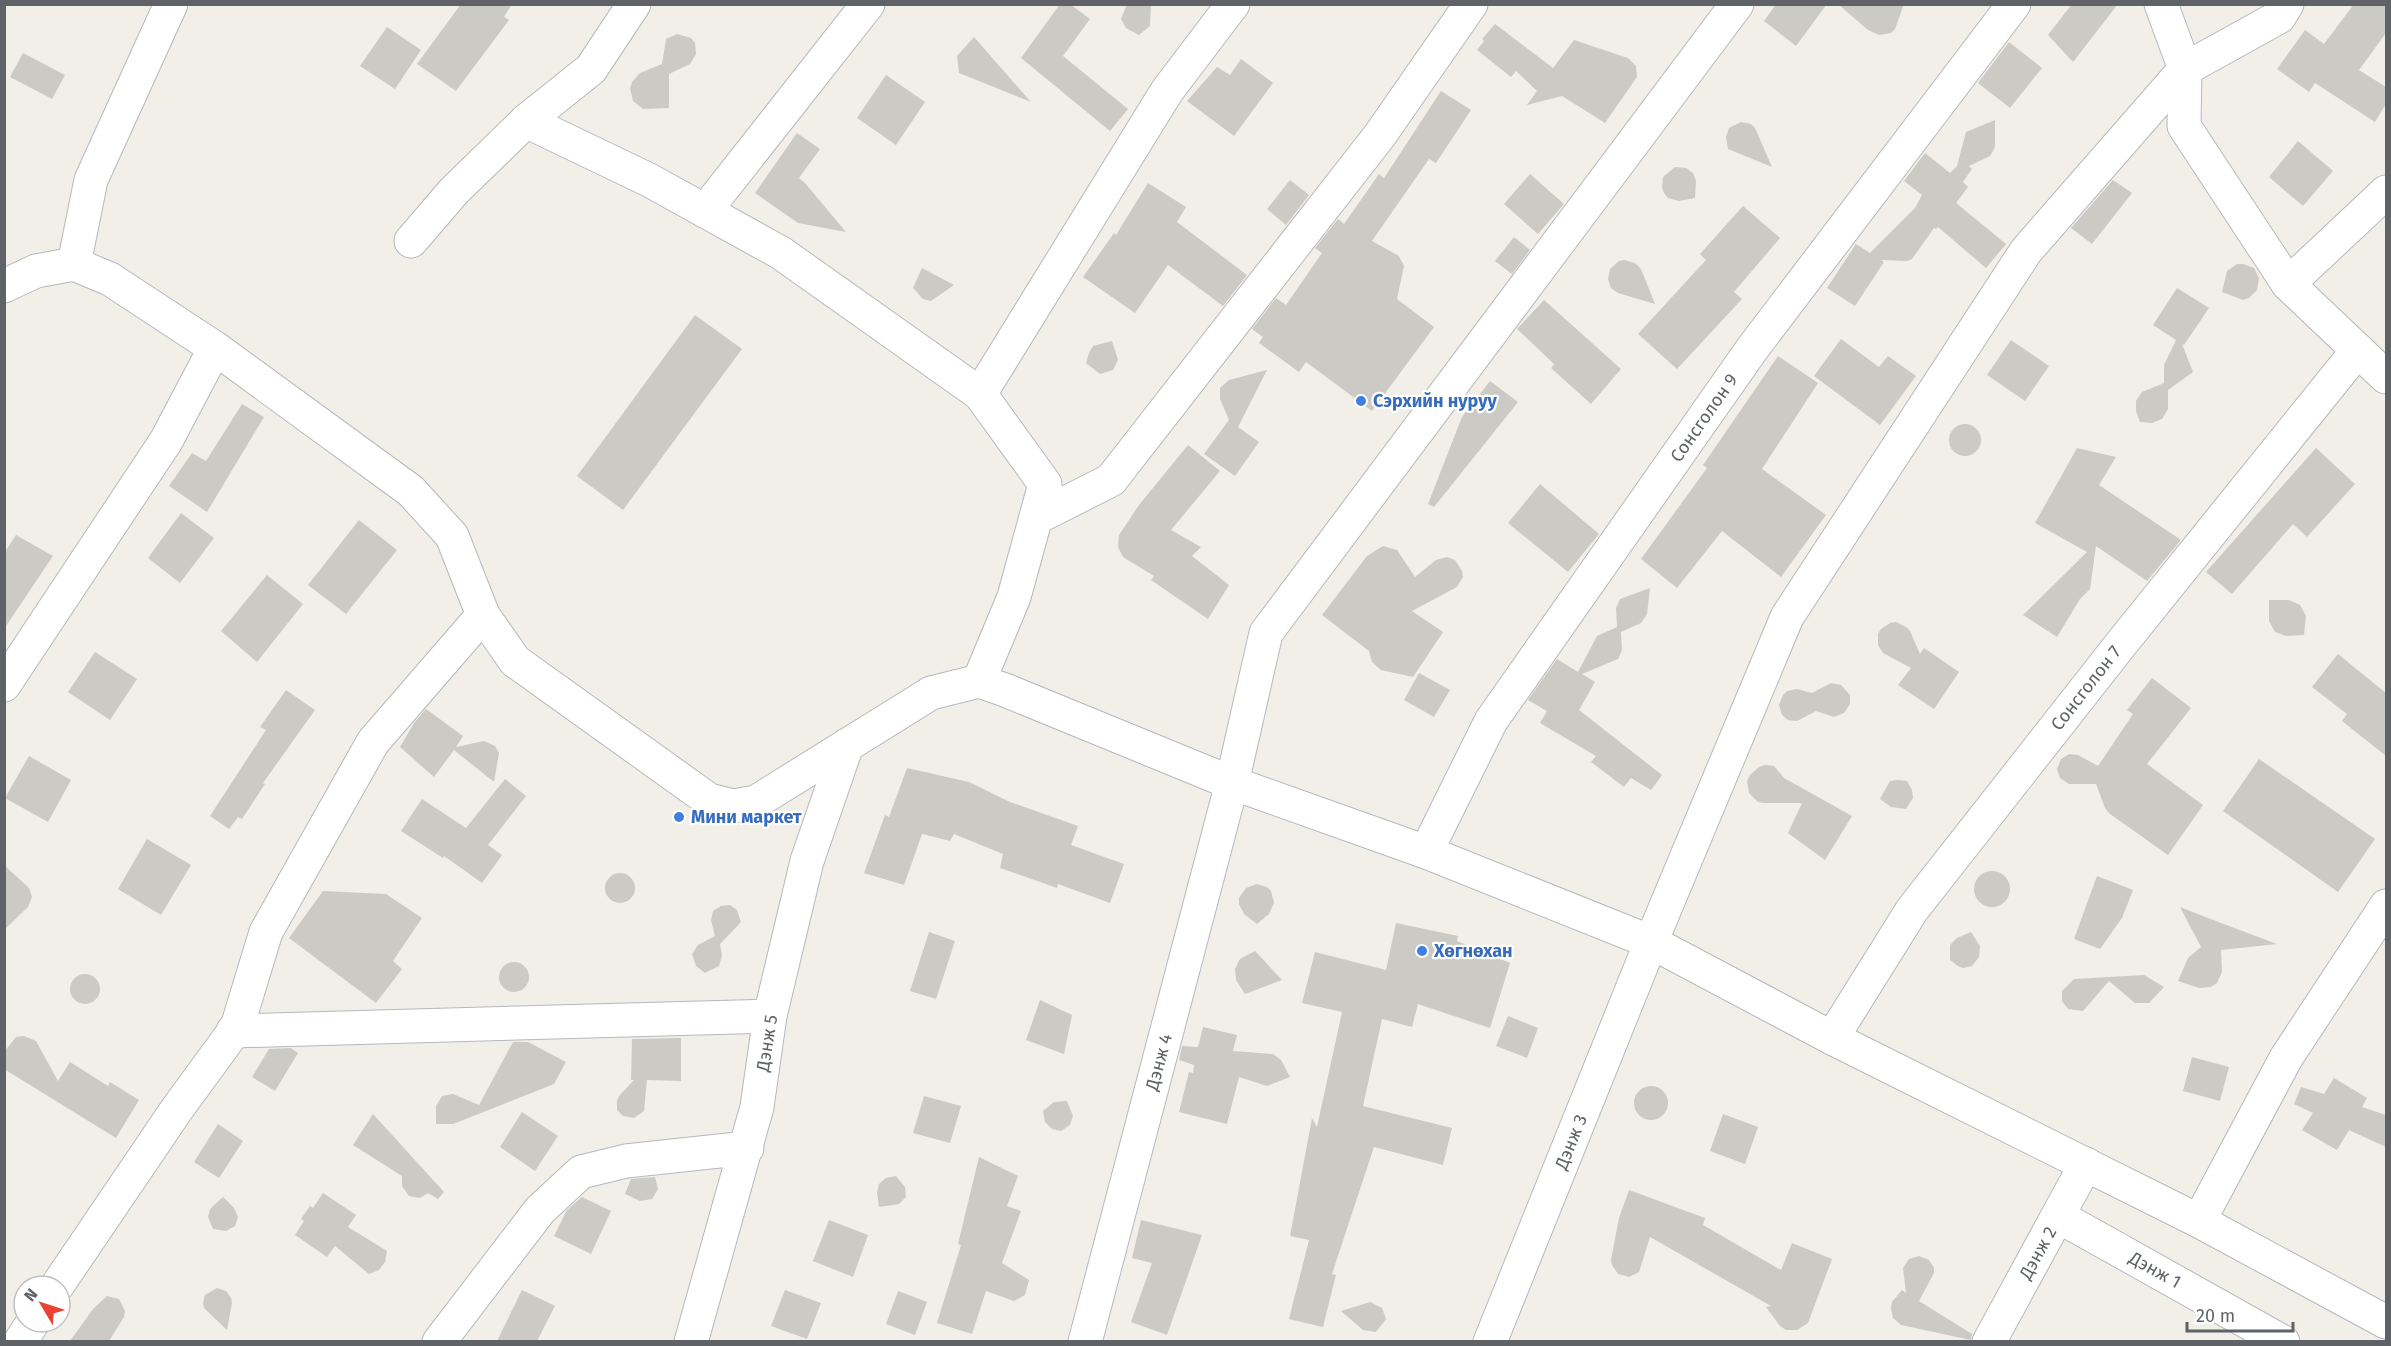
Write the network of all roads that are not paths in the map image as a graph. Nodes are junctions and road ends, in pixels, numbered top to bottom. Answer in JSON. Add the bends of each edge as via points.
{"nodes":[{"id":1,"x":171,"y":4,"type":"edge"},
{"id":2,"x":634,"y":4,"type":"edge"},
{"id":3,"x":868,"y":4,"type":"edge"},
{"id":4,"x":1233,"y":4,"type":"edge"},
{"id":5,"x":1471,"y":4,"type":"edge"},
{"id":6,"x":1737,"y":4,"type":"edge"},
{"id":7,"x":2014,"y":4,"type":"edge"},
{"id":8,"x":2161,"y":4,"type":"edge"},
{"id":9,"x":2287,"y":4,"type":"edge"},
{"id":10,"x":2185,"y":69,"type":"junction"},
{"id":11,"x":526,"y":121,"type":"junction"},
{"id":12,"x":2386,"y":192,"type":"edge"},
{"id":13,"x":705,"y":211,"type":"junction"},
{"id":14,"x":411,"y":241,"type":"dead end"},
{"id":15,"x":74,"y":264,"type":"junction"},
{"id":16,"x":2288,"y":284,"type":"junction"},
{"id":17,"x":4,"y":286,"type":"edge"},
{"id":18,"x":215,"y":348,"type":"junction"},
{"id":19,"x":2358,"y":351,"type":"junction"},
{"id":20,"x":2386,"y":378,"type":"edge"},
{"id":21,"x":980,"y":394,"type":"junction"},
{"id":22,"x":1036,"y":518,"type":"junction"},
{"id":23,"x":483,"y":615,"type":"junction"},
{"id":24,"x":979,"y":681,"type":"junction"},
{"id":25,"x":4,"y":685,"type":"edge"},
{"id":26,"x":847,"y":745,"type":"junction"},
{"id":27,"x":1232,"y":783,"type":"junction"},
{"id":28,"x":1426,"y":852,"type":"junction"},
{"id":29,"x":2386,"y":906,"type":"edge"},
{"id":30,"x":1651,"y":942,"type":"junction"},
{"id":31,"x":770,"y":1016,"type":"junction"},
{"id":32,"x":233,"y":1031,"type":"junction"},
{"id":33,"x":1832,"y":1038,"type":"junction"},
{"id":34,"x":747,"y":1148,"type":"junction"},
{"id":35,"x":2086,"y":1164,"type":"junction"},
{"id":36,"x":2058,"y":1216,"type":"junction"},
{"id":37,"x":2199,"y":1221,"type":"junction"},
{"id":38,"x":65,"y":1274,"type":"edge"},
{"id":39,"x":2386,"y":1322,"type":"edge"},
{"id":40,"x":439,"y":1341,"type":"edge"},
{"id":41,"x":691,"y":1341,"type":"edge"},
{"id":42,"x":1085,"y":1341,"type":"edge"},
{"id":43,"x":1490,"y":1341,"type":"edge"},
{"id":44,"x":1989,"y":1341,"type":"edge"},
{"id":45,"x":2283,"y":1341,"type":"edge"}],
"edges":[{"from":1,"to":15,"type":"street","via":[[91,180]]},
{"from":2,"to":11,"type":"street","via":[[591,69]]},
{"from":3,"to":13,"type":"street"},
{"from":4,"to":21,"type":"street","via":[[1167,91]]},
{"from":5,"to":22,"type":"street","via":[[1380,135],[1111,480]]},
{"from":6,"to":27,"type":"street","name":"Дэнж 4","via":[[1266,633]]},
{"from":7,"to":28,"type":"street","name":"Сонсголон 9","via":[[1752,349],[1491,721]]},
{"from":8,"to":10,"type":"street"},
{"from":9,"to":10,"type":"street","name":"Дэнж 3","via":[[2278,17]]},
{"from":10,"to":16,"type":"street","via":[[2184,126]]},
{"from":10,"to":30,"type":"street","name":"Дэнж 3","via":[[2026,251],[1787,617]]},
{"from":11,"to":13,"type":"street"},
{"from":11,"to":14,"type":"street","via":[[454,191]]},
{"from":12,"to":16,"type":"street"},
{"from":13,"to":21,"type":"street","via":[[781,254]]},
{"from":15,"to":17,"type":"street","via":[[36,272]]},
{"from":15,"to":18,"type":"street","via":[[110,279]]},
{"from":16,"to":19,"type":"street"},
{"from":18,"to":23,"type":"street","via":[[411,492],[452,536]]},
{"from":18,"to":25,"type":"street","via":[[166,441]]},
{"from":19,"to":20,"type":"street"},
{"from":19,"to":33,"type":"street","name":"Сонсголон 7","via":[[1912,910]]},
{"from":21,"to":22,"type":"street","via":[[1045,484]]},
{"from":22,"to":24,"type":"street","via":[[1014,597]]},
{"from":23,"to":26,"type":"street","via":[[515,661],[709,800],[734,806],[756,802]]},
{"from":23,"to":32,"type":"street","via":[[373,742],[266,932]]},
{"from":24,"to":26,"type":"street","via":[[931,693]]},
{"from":24,"to":27,"type":"street"},
{"from":26,"to":31,"type":"street","name":"Дэнж 5","via":[[807,861]]},
{"from":27,"to":28,"type":"street"},
{"from":27,"to":42,"type":"street","name":"Дэнж 4"},
{"from":28,"to":30,"type":"street"},
{"from":29,"to":37,"type":"street","via":[[2286,1058]]},
{"from":30,"to":33,"type":"street"},
{"from":30,"to":43,"type":"street","name":"Дэнж 3"},
{"from":31,"to":32,"type":"street"},
{"from":31,"to":34,"type":"street","name":"Дэнж 5"},
{"from":32,"to":38,"type":"street"},
{"from":33,"to":35,"type":"street"},
{"from":34,"to":40,"type":"street","via":[[626,1161],[581,1172],[540,1210]]},
{"from":34,"to":41,"type":"street","name":"Дэнж 5"},
{"from":35,"to":36,"type":"street","name":"Дэнж 2"},
{"from":35,"to":37,"type":"street"},
{"from":36,"to":44,"type":"street","name":"Дэнж 2"},
{"from":36,"to":45,"type":"street","name":"Дэнж 1"},
{"from":37,"to":39,"type":"street"}]}
